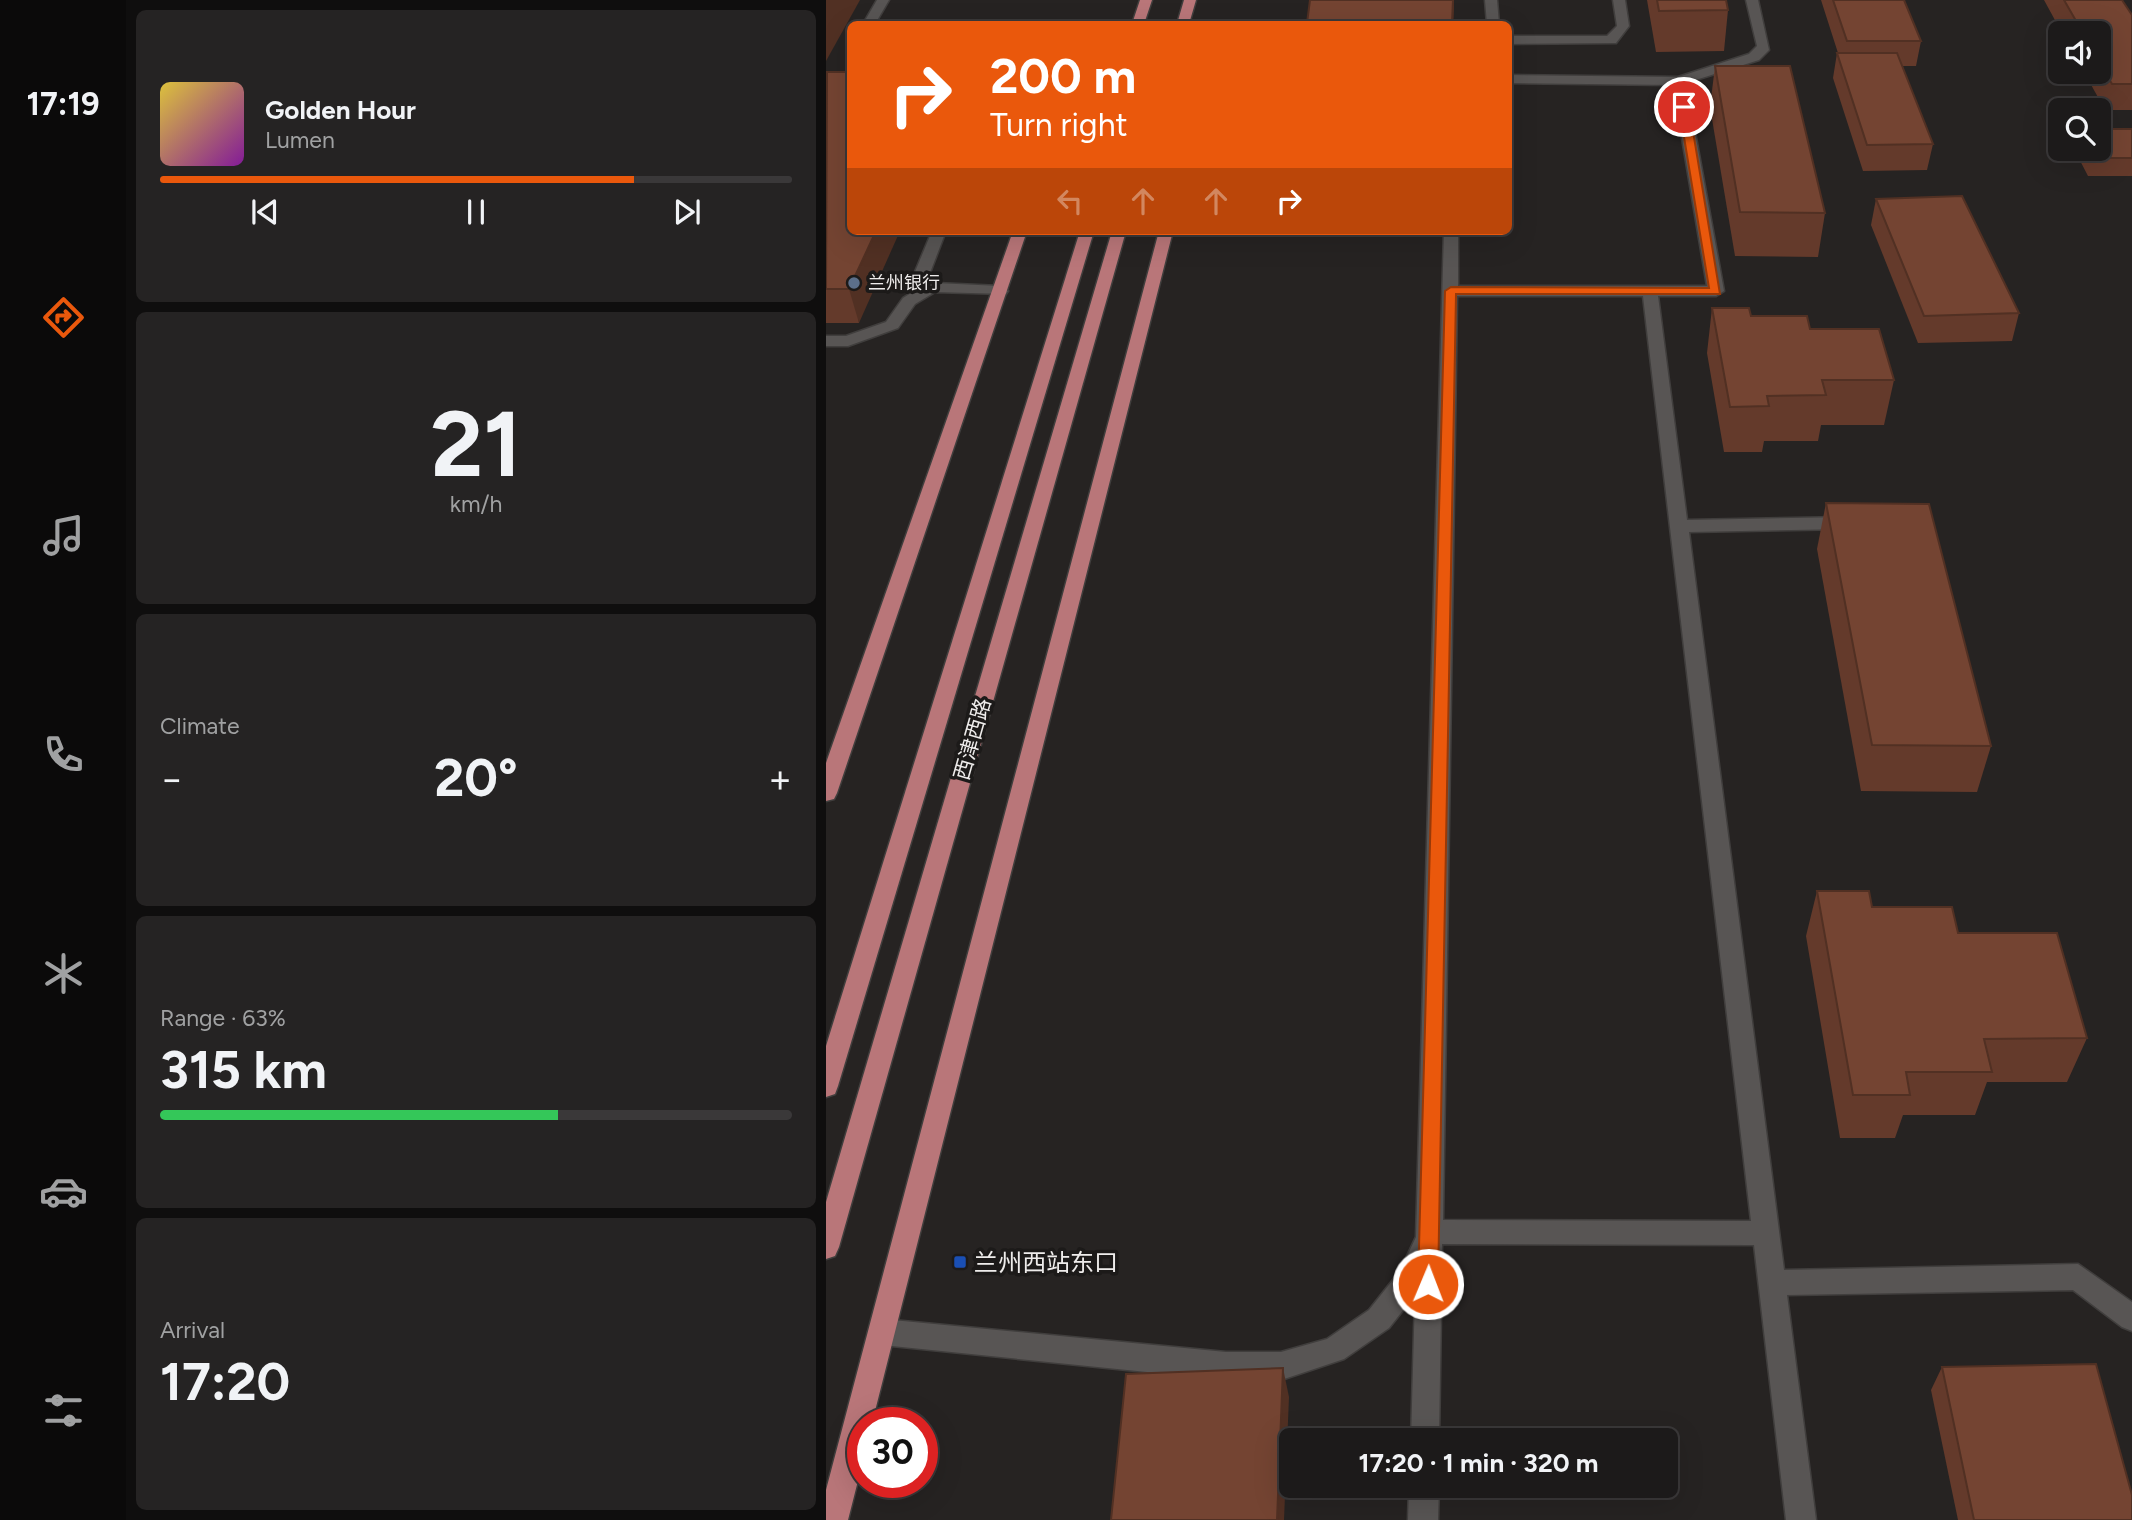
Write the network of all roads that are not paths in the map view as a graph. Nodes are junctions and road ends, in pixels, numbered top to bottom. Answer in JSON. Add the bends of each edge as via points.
{"nodes":[{"id":1,"x":883,"y":0,"type":"edge"},
{"id":2,"x":1146,"y":0,"type":"edge"},
{"id":3,"x":1190,"y":0,"type":"edge"},
{"id":4,"x":1491,"y":0,"type":"edge"},
{"id":5,"x":1619,"y":0,"type":"edge"},
{"id":6,"x":1752,"y":0,"type":"edge"},
{"id":7,"x":871,"y":21,"type":"edge"},
{"id":8,"x":1139,"y":21,"type":"edge"},
{"id":9,"x":1184,"y":21,"type":"edge"},
{"id":10,"x":1493,"y":21,"type":"edge"},
{"id":11,"x":1512,"y":40,"type":"edge"},
{"id":12,"x":1512,"y":79,"type":"edge"},
{"id":13,"x":1679,"y":81,"type":"junction"},
{"id":14,"x":937,"y":235,"type":"edge"},
{"id":15,"x":1019,"y":235,"type":"edge"},
{"id":16,"x":1086,"y":235,"type":"edge"},
{"id":17,"x":1118,"y":235,"type":"edge"},
{"id":18,"x":1165,"y":235,"type":"edge"},
{"id":19,"x":1451,"y":235,"type":"edge"},
{"id":20,"x":932,"y":287,"type":"junction"},
{"id":21,"x":1000,"y":291,"type":"junction"},
{"id":22,"x":1451,"y":291,"type":"junction"},
{"id":23,"x":1650,"y":291,"type":"junction"},
{"id":24,"x":826,"y":341,"type":"edge"},
{"id":25,"x":1873,"y":523,"type":"edge"},
{"id":26,"x":1679,"y":526,"type":"junction"},
{"id":27,"x":826,"y":793,"type":"edge"},
{"id":28,"x":826,"y":1086,"type":"edge"},
{"id":29,"x":1429,"y":1232,"type":"junction"},
{"id":30,"x":1766,"y":1234,"type":"junction"},
{"id":31,"x":826,"y":1247,"type":"edge"},
{"id":32,"x":1772,"y":1283,"type":"junction"},
{"id":33,"x":2132,"y":1318,"type":"edge"},
{"id":34,"x":882,"y":1332,"type":"junction"},
{"id":35,"x":1425,"y":1428,"type":"edge"},
{"id":36,"x":1424,"y":1498,"type":"edge"},
{"id":37,"x":833,"y":1520,"type":"edge"},
{"id":38,"x":1423,"y":1520,"type":"edge"},
{"id":39,"x":1801,"y":1520,"type":"edge"}],
"edges":[{"from":1,"to":7,"type":"street"},
{"from":2,"to":8,"type":"main road"},
{"from":3,"to":9,"type":"main road"},
{"from":4,"to":10,"type":"street"},
{"from":5,"to":11,"type":"street","via":[[1623,26],[1611,40]]},
{"from":6,"to":13,"type":"street","via":[[1764,47],[1754,57]]},
{"from":12,"to":13,"type":"street"},
{"from":13,"to":23,"type":"street","via":[[1716,291]]},
{"from":14,"to":20,"type":"street","via":[[920,279]]},
{"from":15,"to":21,"type":"main road"},
{"from":16,"to":28,"type":"main road","name":"西津西路"},
{"from":17,"to":31,"type":"main road","name":"西津西路"},
{"from":18,"to":34,"type":"main road"},
{"from":19,"to":22,"type":"street"},
{"from":20,"to":21,"type":"street"},
{"from":20,"to":24,"type":"street","via":[[909,301],[892,325],[848,341]]},
{"from":21,"to":27,"type":"main road"},
{"from":22,"to":23,"type":"street"},
{"from":22,"to":29,"type":"street"},
{"from":23,"to":26,"type":"street"},
{"from":25,"to":26,"type":"street"},
{"from":26,"to":30,"type":"street"},
{"from":29,"to":30,"type":"street"},
{"from":29,"to":34,"type":"street","via":[[1412,1279],[1379,1319],[1334,1350],[1281,1366],[1226,1366]]},
{"from":29,"to":35,"type":"street"},
{"from":30,"to":32,"type":"street"},
{"from":32,"to":33,"type":"street","via":[[2078,1278]]},
{"from":32,"to":39,"type":"street"},
{"from":34,"to":37,"type":"main road"},
{"from":36,"to":38,"type":"street"}]}
